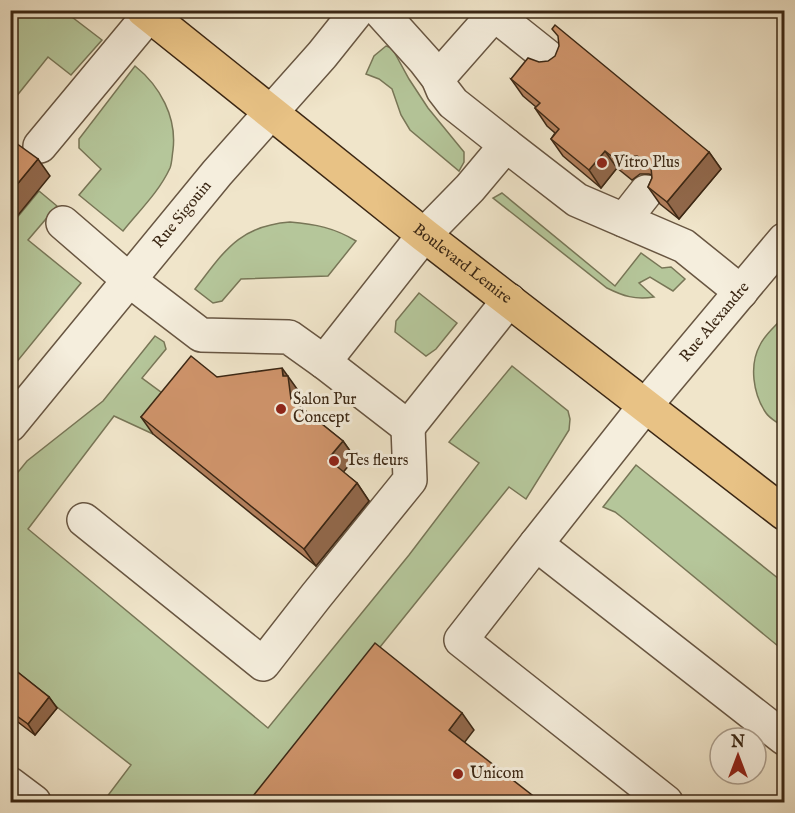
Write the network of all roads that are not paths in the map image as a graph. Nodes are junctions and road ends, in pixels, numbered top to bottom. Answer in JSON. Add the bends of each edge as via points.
{"nodes":[{"id":1,"x":358,"y":10,"type":"edge"},
{"id":2,"x":379,"y":10,"type":"edge"},
{"id":3,"x":496,"y":12,"type":"edge"},
{"id":4,"x":146,"y":13,"type":"edge"},
{"id":5,"x":553,"y":61,"type":"edge"},
{"id":6,"x":438,"y":78,"type":"junction"},
{"id":7,"x":271,"y":112,"type":"junction"},
{"id":8,"x":506,"y":145,"type":"junction"},
{"id":9,"x":40,"y":146,"type":"dead end"},
{"id":10,"x":646,"y":192,"type":"edge"},
{"id":11,"x":624,"y":220,"type":"junction"},
{"id":12,"x":63,"y":223,"type":"dead end"},
{"id":13,"x":424,"y":235,"type":"junction"},
{"id":14,"x":784,"y":240,"type":"edge"},
{"id":15,"x":129,"y":280,"type":"junction"},
{"id":16,"x":741,"y":292,"type":"junction"},
{"id":17,"x":509,"y":300,"type":"junction"},
{"id":18,"x":324,"y":362,"type":"junction"},
{"id":19,"x":645,"y":406,"type":"junction"},
{"id":20,"x":15,"y":411,"type":"edge"},
{"id":21,"x":408,"y":427,"type":"junction"},
{"id":22,"x":784,"y":513,"type":"edge"},
{"id":23,"x":84,"y":520,"type":"dead end"},
{"id":24,"x":536,"y":544,"type":"junction"},
{"id":25,"x":784,"y":738,"type":"edge"},
{"id":26,"x":10,"y":784,"type":"edge"},
{"id":27,"x":34,"y":802,"type":"edge"},
{"id":28,"x":666,"y":802,"type":"edge"}],
"edges":[{"from":1,"to":7,"type":"street","name":"Rue Sigouin"},
{"from":2,"to":6,"type":"street"},
{"from":3,"to":5,"type":"street"},
{"from":3,"to":6,"type":"street"},
{"from":4,"to":7,"type":"main road","name":"Boulevard Lemire"},
{"from":4,"to":9,"type":"street"},
{"from":6,"to":8,"type":"street","via":[[453,103]]},
{"from":7,"to":13,"type":"main road","name":"Boulevard Lemire"},
{"from":7,"to":15,"type":"street","name":"Rue Sigouin"},
{"from":8,"to":11,"type":"street","via":[[577,200]]},
{"from":8,"to":13,"type":"street"},
{"from":10,"to":11,"type":"street"},
{"from":11,"to":16,"type":"street","via":[[684,246]]},
{"from":12,"to":15,"type":"street"},
{"from":13,"to":17,"type":"main road","name":"Boulevard Lemire"},
{"from":13,"to":18,"type":"street"},
{"from":14,"to":16,"type":"street","name":"Rue Alexandre"},
{"from":15,"to":18,"type":"street","via":[[201,335],[289,337]]},
{"from":15,"to":20,"type":"street","name":"Rue Sigouin"},
{"from":16,"to":19,"type":"street","name":"Rue Alexandre"},
{"from":17,"to":19,"type":"main road","name":"Boulevard Lemire"},
{"from":17,"to":21,"type":"street"},
{"from":18,"to":21,"type":"street"},
{"from":19,"to":22,"type":"main road","name":"Boulevard Lemire"},
{"from":19,"to":24,"type":"street","name":"Rue Alexandre"},
{"from":21,"to":23,"type":"street","via":[[410,480],[263,664]]},
{"from":24,"to":25,"type":"street"},
{"from":24,"to":28,"type":"street","name":"Rue Alexandre","via":[[461,640]]},
{"from":26,"to":27,"type":"street"}]}
